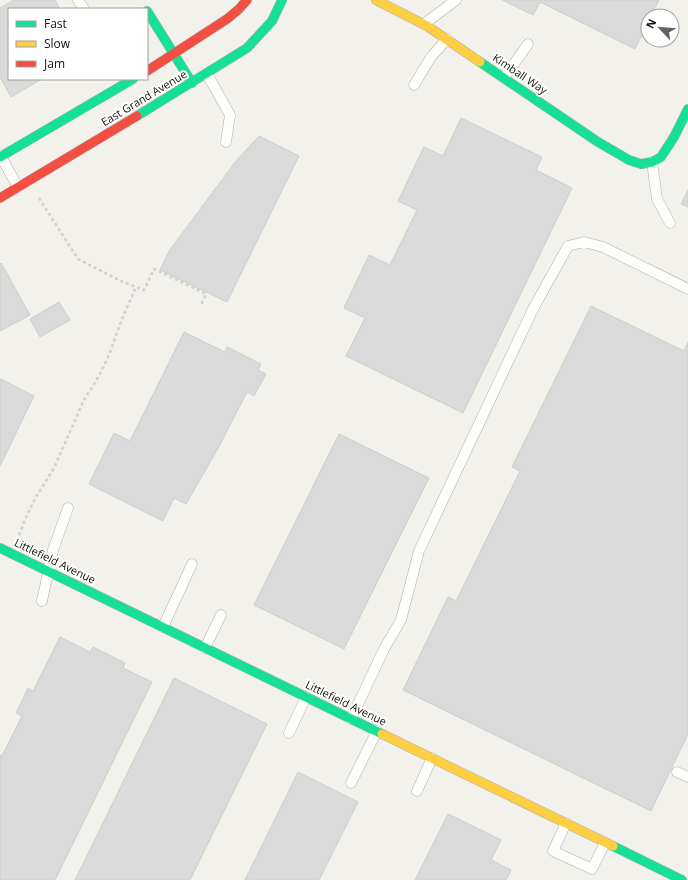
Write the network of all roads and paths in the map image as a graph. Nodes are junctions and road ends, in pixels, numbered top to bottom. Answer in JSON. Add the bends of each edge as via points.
{"nodes":[{"id":1,"x":247,"y":0,"type":"edge"},
{"id":2,"x":282,"y":0,"type":"edge"},
{"id":3,"x":376,"y":0,"type":"edge"},
{"id":4,"x":456,"y":0,"type":"edge"},
{"id":5,"x":148,"y":13,"type":"edge"},
{"id":6,"x":424,"y":24,"type":"junction"},
{"id":7,"x":447,"y":39,"type":"junction"},
{"id":8,"x":528,"y":44,"type":"dead end"},
{"id":9,"x":173,"y":53,"type":"junction"},
{"id":10,"x":148,"y":69,"type":"edge"},
{"id":11,"x":207,"y":74,"type":"junction"},
{"id":12,"x":504,"y":78,"type":"junction"},
{"id":13,"x":131,"y":80,"type":"edge"},
{"id":14,"x":192,"y":84,"type":"junction"},
{"id":15,"x":414,"y":85,"type":"dead end"},
{"id":16,"x":688,"y":109,"type":"edge"},
{"id":17,"x":226,"y":142,"type":"dead end"},
{"id":18,"x":0,"y":156,"type":"edge"},
{"id":19,"x":652,"y":162,"type":"junction"},
{"id":20,"x":28,"y":181,"type":"junction"},
{"id":21,"x":18,"y":187,"type":"junction"},
{"id":22,"x":0,"y":198,"type":"edge"},
{"id":23,"x":670,"y":223,"type":"dead end"},
{"id":24,"x":136,"y":287,"type":"junction"},
{"id":25,"x":688,"y":289,"type":"edge"},
{"id":26,"x":201,"y":305,"type":"dead end"},
{"id":27,"x":68,"y":508,"type":"dead end"},
{"id":28,"x":0,"y":548,"type":"edge"},
{"id":29,"x":10,"y":552,"type":"junction"},
{"id":30,"x":192,"y":564,"type":"dead end"},
{"id":31,"x":48,"y":571,"type":"junction"},
{"id":32,"x":42,"y":601,"type":"dead end"},
{"id":33,"x":222,"y":615,"type":"dead end"},
{"id":34,"x":163,"y":627,"type":"junction"},
{"id":35,"x":206,"y":648,"type":"junction"},
{"id":36,"x":306,"y":697,"type":"junction"},
{"id":37,"x":351,"y":719,"type":"junction"},
{"id":38,"x":377,"y":731,"type":"junction"},
{"id":39,"x":289,"y":733,"type":"dead end"},
{"id":40,"x":432,"y":758,"type":"junction"},
{"id":41,"x":677,"y":772,"type":"dead end"},
{"id":42,"x":688,"y":777,"type":"edge"},
{"id":43,"x":351,"y":783,"type":"dead end"},
{"id":44,"x":417,"y":791,"type":"dead end"},
{"id":45,"x":566,"y":823,"type":"junction"},
{"id":46,"x":605,"y":843,"type":"junction"},
{"id":47,"x":682,"y":880,"type":"edge"}],
"edges":[{"from":1,"to":9,"type":"street","name":"East Grand Avenue","via":[[227,19]]},
{"from":2,"to":11,"type":"street","name":"East Grand Avenue","via":[[272,21],[255,41]]},
{"from":3,"to":6,"type":"street","name":"Kimball Way"},
{"from":4,"to":6,"type":"lane"},
{"from":5,"to":9,"type":"street"},
{"from":6,"to":7,"type":"street","name":"Kimball Way"},
{"from":7,"to":12,"type":"street","name":"Kimball Way"},
{"from":7,"to":15,"type":"lane","via":[[431,57]]},
{"from":8,"to":12,"type":"lane"},
{"from":9,"to":10,"type":"street","name":"East Grand Avenue"},
{"from":9,"to":14,"type":"street"},
{"from":11,"to":14,"type":"street","name":"East Grand Avenue"},
{"from":11,"to":17,"type":"lane","via":[[230,115]]},
{"from":12,"to":19,"type":"street","name":"Kimball Way","via":[[613,152],[641,164]]},
{"from":13,"to":18,"type":"street","name":"East Grand Avenue"},
{"from":14,"to":20,"type":"street","name":"East Grand Avenue"},
{"from":16,"to":19,"type":"street","via":[[667,149],[661,157]]},
{"from":18,"to":21,"type":"lane"},
{"from":19,"to":23,"type":"lane","via":[[657,199]]},
{"from":20,"to":21,"type":"street","name":"East Grand Avenue"},
{"from":20,"to":24,"type":"path","via":[[78,259]]},
{"from":21,"to":22,"type":"street","name":"East Grand Avenue"},
{"from":24,"to":26,"type":"path","via":[[144,290],[154,269],[206,294]]},
{"from":24,"to":29,"type":"path","via":[[109,355],[84,400],[54,468],[36,496]]},
{"from":25,"to":37,"type":"lane","via":[[603,247],[584,242],[568,246],[533,309],[419,550],[401,620],[384,649]]},
{"from":27,"to":31,"type":"lane"},
{"from":28,"to":29,"type":"street","name":"Littlefield Avenue"},
{"from":29,"to":31,"type":"street","name":"Littlefield Avenue"},
{"from":30,"to":34,"type":"lane"},
{"from":31,"to":32,"type":"lane"},
{"from":31,"to":34,"type":"street","name":"Littlefield Avenue"},
{"from":33,"to":35,"type":"lane"},
{"from":34,"to":35,"type":"street","name":"Littlefield Avenue"},
{"from":35,"to":36,"type":"street","name":"Littlefield Avenue"},
{"from":36,"to":37,"type":"street","name":"Littlefield Avenue"},
{"from":36,"to":39,"type":"lane"},
{"from":37,"to":38,"type":"street","name":"Littlefield Avenue"},
{"from":38,"to":40,"type":"street","name":"Littlefield Avenue"},
{"from":38,"to":43,"type":"lane"},
{"from":40,"to":44,"type":"lane"},
{"from":40,"to":45,"type":"street","name":"Littlefield Avenue"},
{"from":41,"to":42,"type":"lane"},
{"from":45,"to":46,"type":"street","name":"Littlefield Avenue"},
{"from":45,"to":46,"type":"lane","via":[[553,851],[592,869]]},
{"from":46,"to":47,"type":"street","name":"Littlefield Avenue"}]}
